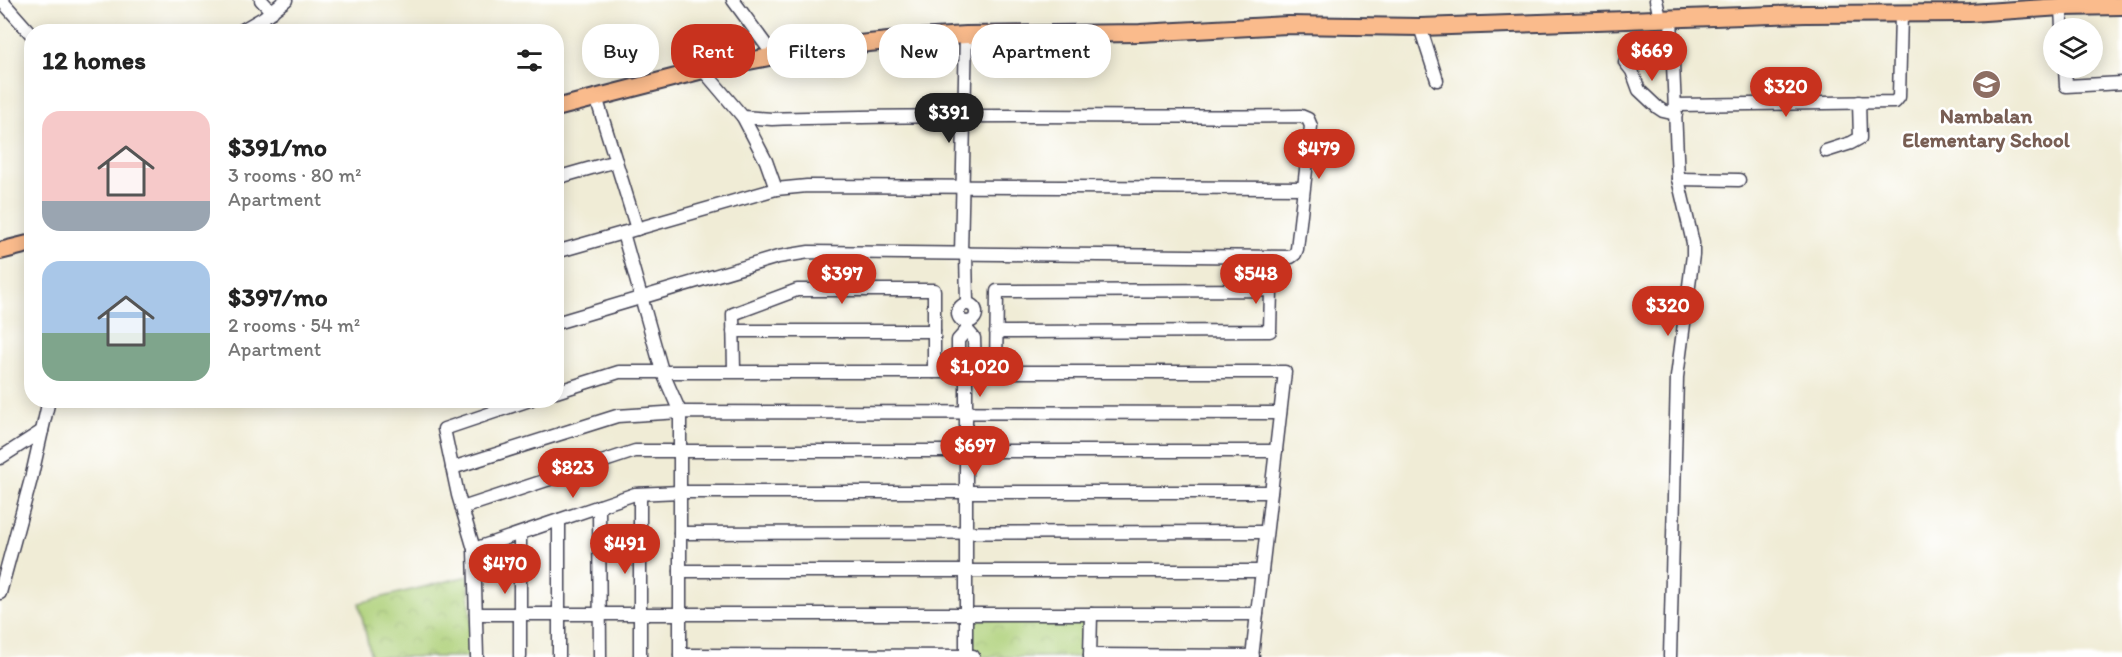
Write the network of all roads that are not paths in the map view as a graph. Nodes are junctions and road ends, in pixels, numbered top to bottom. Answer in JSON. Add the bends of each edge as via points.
{"nodes":[{"id":1,"x":1,"y":0,"type":"edge"},
{"id":2,"x":261,"y":0,"type":"edge"},
{"id":3,"x":286,"y":0,"type":"edge"},
{"id":4,"x":733,"y":0,"type":"edge"},
{"id":5,"x":1656,"y":0,"type":"edge"},
{"id":6,"x":2122,"y":6,"type":"edge"},
{"id":7,"x":2061,"y":7,"type":"junction"},
{"id":8,"x":272,"y":12,"type":"junction"},
{"id":9,"x":1901,"y":14,"type":"junction"},
{"id":10,"x":1666,"y":18,"type":"junction"},
{"id":11,"x":2062,"y":18,"type":"edge"},
{"id":12,"x":252,"y":24,"type":"edge"},
{"id":13,"x":24,"y":27,"type":"edge"},
{"id":14,"x":1420,"y":27,"type":"junction"},
{"id":15,"x":966,"y":35,"type":"junction"},
{"id":16,"x":867,"y":43,"type":"edge"},
{"id":17,"x":767,"y":46,"type":"edge"},
{"id":18,"x":1625,"y":63,"type":"dead end"},
{"id":19,"x":671,"y":78,"type":"edge"},
{"id":20,"x":710,"y":78,"type":"edge"},
{"id":21,"x":2066,"y":78,"type":"edge"},
{"id":22,"x":1437,"y":80,"type":"dead end"},
{"id":23,"x":2122,"y":83,"type":"edge"},
{"id":24,"x":596,"y":97,"type":"junction"},
{"id":25,"x":1859,"y":102,"type":"junction"},
{"id":26,"x":564,"y":106,"type":"edge"},
{"id":27,"x":1676,"y":110,"type":"junction"},
{"id":28,"x":964,"y":115,"type":"junction"},
{"id":29,"x":743,"y":117,"type":"junction"},
{"id":30,"x":1826,"y":151,"type":"dead end"},
{"id":31,"x":616,"y":161,"type":"junction"},
{"id":32,"x":564,"y":176,"type":"edge"},
{"id":33,"x":1678,"y":179,"type":"junction"},
{"id":34,"x":1739,"y":180,"type":"dead end"},
{"id":35,"x":963,"y":186,"type":"junction"},
{"id":36,"x":1303,"y":188,"type":"junction"},
{"id":37,"x":776,"y":189,"type":"junction"},
{"id":38,"x":637,"y":229,"type":"junction"},
{"id":39,"x":623,"y":233,"type":"junction"},
{"id":40,"x":24,"y":245,"type":"edge"},
{"id":41,"x":564,"y":250,"type":"edge"},
{"id":42,"x":0,"y":251,"type":"edge"},
{"id":43,"x":964,"y":253,"type":"junction"},
{"id":44,"x":642,"y":298,"type":"junction"},
{"id":45,"x":564,"y":321,"type":"edge"},
{"id":46,"x":967,"y":326,"type":"junction"},
{"id":47,"x":733,"y":331,"type":"junction"},
{"id":48,"x":934,"y":331,"type":"junction"},
{"id":49,"x":996,"y":332,"type":"junction"},
{"id":50,"x":662,"y":371,"type":"junction"},
{"id":51,"x":734,"y":371,"type":"junction"},
{"id":52,"x":934,"y":372,"type":"junction"},
{"id":53,"x":966,"y":372,"type":"junction"},
{"id":54,"x":996,"y":372,"type":"junction"},
{"id":55,"x":564,"y":389,"type":"edge"},
{"id":56,"x":47,"y":408,"type":"edge"},
{"id":57,"x":506,"y":408,"type":"edge"},
{"id":58,"x":680,"y":412,"type":"junction"},
{"id":59,"x":966,"y":413,"type":"junction"},
{"id":60,"x":1280,"y":413,"type":"junction"},
{"id":61,"x":42,"y":431,"type":"junction"},
{"id":62,"x":680,"y":451,"type":"junction"},
{"id":63,"x":966,"y":451,"type":"junction"},
{"id":64,"x":1276,"y":451,"type":"junction"},
{"id":65,"x":0,"y":458,"type":"edge"},
{"id":66,"x":452,"y":468,"type":"junction"},
{"id":67,"x":680,"y":492,"type":"junction"},
{"id":68,"x":966,"y":492,"type":"junction"},
{"id":69,"x":1271,"y":492,"type":"junction"},
{"id":70,"x":640,"y":494,"type":"junction"},
{"id":71,"x":599,"y":506,"type":"junction"},
{"id":72,"x":462,"y":508,"type":"junction"},
{"id":73,"x":559,"y":520,"type":"junction"},
{"id":74,"x":680,"y":532,"type":"junction"},
{"id":75,"x":966,"y":532,"type":"junction"},
{"id":76,"x":1266,"y":532,"type":"junction"},
{"id":77,"x":519,"y":534,"type":"junction"},
{"id":78,"x":474,"y":549,"type":"junction"},
{"id":79,"x":966,"y":571,"type":"junction"},
{"id":80,"x":1262,"y":571,"type":"junction"},
{"id":81,"x":680,"y":572,"type":"junction"},
{"id":82,"x":0,"y":593,"type":"edge"},
{"id":83,"x":476,"y":614,"type":"junction"},
{"id":84,"x":520,"y":614,"type":"junction"},
{"id":85,"x":559,"y":614,"type":"junction"},
{"id":86,"x":600,"y":614,"type":"junction"},
{"id":87,"x":640,"y":614,"type":"junction"},
{"id":88,"x":680,"y":614,"type":"junction"},
{"id":89,"x":966,"y":614,"type":"junction"},
{"id":90,"x":1091,"y":614,"type":"junction"},
{"id":91,"x":1257,"y":614,"type":"junction"},
{"id":92,"x":680,"y":656,"type":"edge"},
{"id":93,"x":969,"y":656,"type":"edge"},
{"id":94,"x":1090,"y":656,"type":"edge"},
{"id":95,"x":1252,"y":656,"type":"edge"},
{"id":96,"x":477,"y":657,"type":"edge"},
{"id":97,"x":520,"y":657,"type":"edge"},
{"id":98,"x":559,"y":657,"type":"edge"},
{"id":99,"x":600,"y":657,"type":"edge"},
{"id":100,"x":640,"y":657,"type":"edge"},
{"id":101,"x":1670,"y":657,"type":"edge"}],
"edges":[{"from":1,"to":13,"type":"street"},
{"from":2,"to":8,"type":"street"},
{"from":3,"to":8,"type":"street"},
{"from":4,"to":17,"type":"street"},
{"from":5,"to":10,"type":"street"},
{"from":6,"to":7,"type":"highway"},
{"from":7,"to":9,"type":"highway"},
{"from":7,"to":11,"type":"street"},
{"from":8,"to":12,"type":"street"},
{"from":9,"to":10,"type":"highway"},
{"from":9,"to":25,"type":"street","via":[[1899,97],[1895,102]]},
{"from":10,"to":14,"type":"highway"},
{"from":10,"to":27,"type":"street"},
{"from":14,"to":15,"type":"highway","via":[[1288,25],[1140,33]]},
{"from":14,"to":22,"type":"street"},
{"from":15,"to":16,"type":"highway"},
{"from":15,"to":28,"type":"street"},
{"from":18,"to":27,"type":"street","via":[[1639,90],[1657,107],[1663,111]]},
{"from":19,"to":24,"type":"highway"},
{"from":20,"to":29,"type":"street"},
{"from":21,"to":23,"type":"street","via":[[2066,86]]},
{"from":24,"to":26,"type":"highway"},
{"from":24,"to":31,"type":"street"},
{"from":25,"to":27,"type":"street"},
{"from":25,"to":30,"type":"street","via":[[1860,138]]},
{"from":27,"to":33,"type":"street"},
{"from":28,"to":29,"type":"street"},
{"from":28,"to":35,"type":"street"},
{"from":28,"to":36,"type":"street","via":[[1306,117],[1311,126]]},
{"from":29,"to":37,"type":"street"},
{"from":31,"to":32,"type":"street"},
{"from":31,"to":38,"type":"street"},
{"from":33,"to":34,"type":"street"},
{"from":33,"to":101,"type":"street","via":[[1693,255],[1677,377]]},
{"from":35,"to":36,"type":"street"},
{"from":35,"to":37,"type":"street","via":[[818,185]]},
{"from":35,"to":43,"type":"street"},
{"from":36,"to":43,"type":"street","via":[[1297,249],[1291,257]]},
{"from":37,"to":38,"type":"street"},
{"from":38,"to":39,"type":"street"},
{"from":39,"to":41,"type":"street"},
{"from":39,"to":44,"type":"street"},
{"from":40,"to":42,"type":"highway"},
{"from":43,"to":44,"type":"street","via":[[791,254]]},
{"from":43,"to":46,"type":"street","via":[[967,303],[957,313]]},
{"from":44,"to":45,"type":"street"},
{"from":44,"to":50,"type":"street"},
{"from":46,"to":53,"type":"street","via":[[974,338]]},
{"from":46,"to":53,"type":"street","via":[[958,340]]},
{"from":47,"to":48,"type":"street"},
{"from":47,"to":48,"type":"street","via":[[733,314],[797,290],[934,290]]},
{"from":47,"to":51,"type":"street"},
{"from":48,"to":52,"type":"street"},
{"from":49,"to":49,"type":"street","via":[[997,291],[1271,290],[1270,331]]},
{"from":49,"to":54,"type":"street"},
{"from":50,"to":51,"type":"street"},
{"from":50,"to":55,"type":"street","via":[[619,372]]},
{"from":50,"to":58,"type":"street"},
{"from":51,"to":52,"type":"street"},
{"from":52,"to":53,"type":"street"},
{"from":53,"to":54,"type":"street"},
{"from":53,"to":59,"type":"street"},
{"from":54,"to":60,"type":"street","via":[[1285,372]]},
{"from":56,"to":61,"type":"street"},
{"from":57,"to":66,"type":"street","via":[[444,429]]},
{"from":58,"to":59,"type":"street"},
{"from":58,"to":62,"type":"street"},
{"from":58,"to":66,"type":"street","via":[[617,416]]},
{"from":59,"to":60,"type":"street"},
{"from":59,"to":63,"type":"street"},
{"from":60,"to":64,"type":"street"},
{"from":61,"to":65,"type":"street"},
{"from":61,"to":82,"type":"street"},
{"from":62,"to":63,"type":"street"},
{"from":62,"to":67,"type":"street"},
{"from":62,"to":72,"type":"street","via":[[635,451]]},
{"from":63,"to":64,"type":"street"},
{"from":63,"to":68,"type":"street"},
{"from":64,"to":69,"type":"street"},
{"from":66,"to":72,"type":"street"},
{"from":67,"to":68,"type":"street"},
{"from":67,"to":70,"type":"street"},
{"from":67,"to":74,"type":"street"},
{"from":68,"to":69,"type":"street"},
{"from":68,"to":75,"type":"street"},
{"from":69,"to":76,"type":"street"},
{"from":70,"to":71,"type":"street"},
{"from":70,"to":87,"type":"street"},
{"from":71,"to":73,"type":"street"},
{"from":71,"to":86,"type":"street"},
{"from":72,"to":78,"type":"street"},
{"from":73,"to":77,"type":"street"},
{"from":73,"to":85,"type":"street"},
{"from":74,"to":75,"type":"street"},
{"from":74,"to":81,"type":"street"},
{"from":75,"to":76,"type":"street"},
{"from":75,"to":79,"type":"street"},
{"from":76,"to":80,"type":"street"},
{"from":77,"to":78,"type":"street"},
{"from":77,"to":84,"type":"street"},
{"from":78,"to":83,"type":"street"},
{"from":79,"to":80,"type":"street"},
{"from":79,"to":81,"type":"street"},
{"from":79,"to":89,"type":"street"},
{"from":80,"to":91,"type":"street"},
{"from":81,"to":88,"type":"street"},
{"from":83,"to":84,"type":"street"},
{"from":83,"to":96,"type":"street"},
{"from":84,"to":85,"type":"street"},
{"from":84,"to":97,"type":"street"},
{"from":85,"to":86,"type":"street"},
{"from":85,"to":98,"type":"street"},
{"from":86,"to":87,"type":"street"},
{"from":86,"to":99,"type":"street"},
{"from":87,"to":88,"type":"street"},
{"from":87,"to":100,"type":"street"},
{"from":88,"to":89,"type":"street"},
{"from":88,"to":92,"type":"street"},
{"from":89,"to":90,"type":"street"},
{"from":89,"to":93,"type":"street"},
{"from":90,"to":91,"type":"street"},
{"from":90,"to":94,"type":"street"},
{"from":91,"to":95,"type":"street"},
{"from":92,"to":93,"type":"street"},
{"from":94,"to":95,"type":"street"}]}
